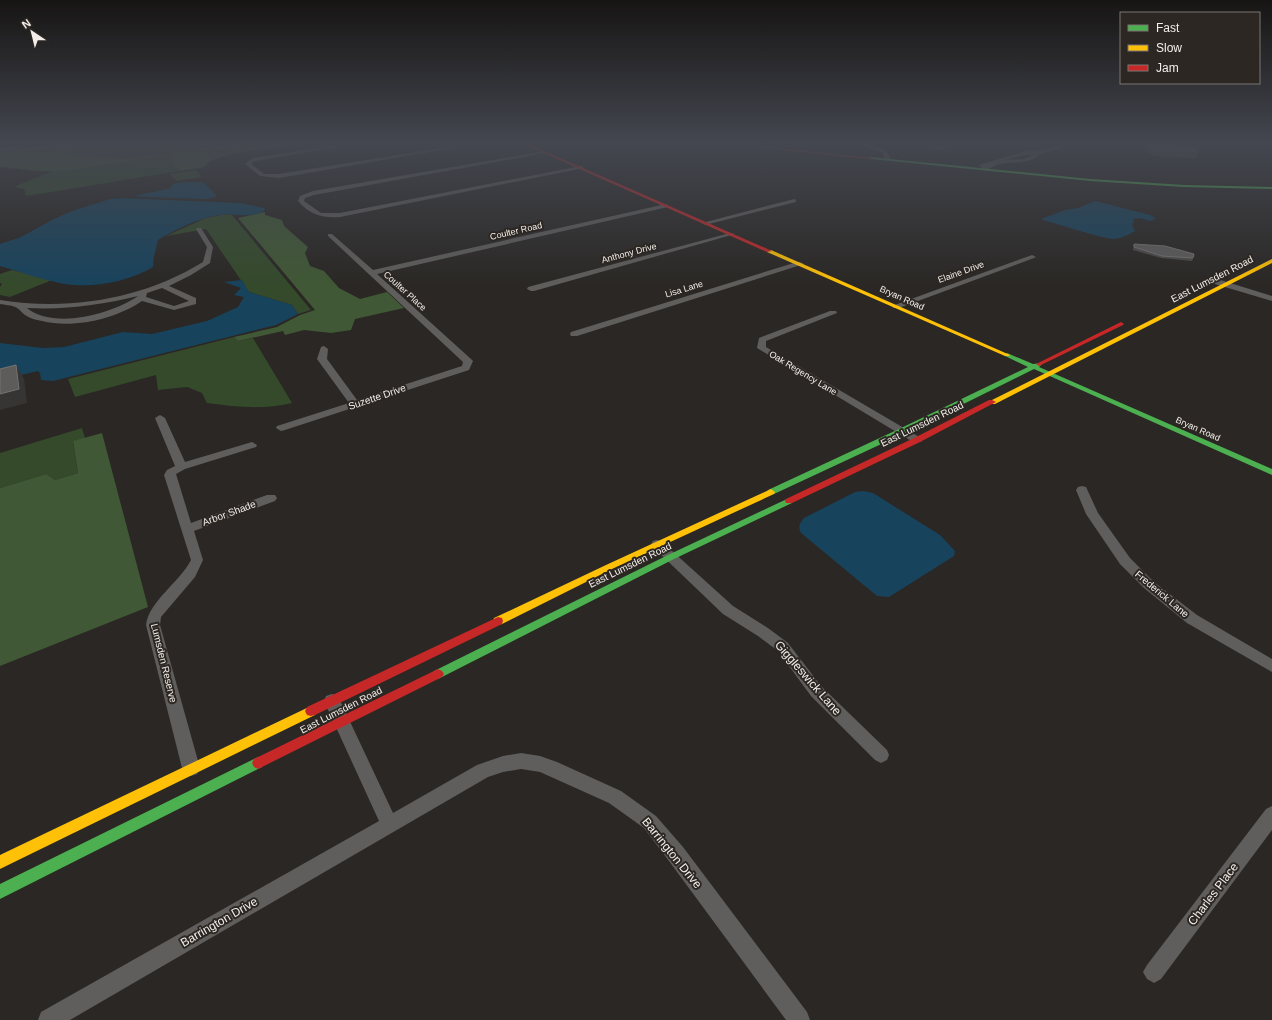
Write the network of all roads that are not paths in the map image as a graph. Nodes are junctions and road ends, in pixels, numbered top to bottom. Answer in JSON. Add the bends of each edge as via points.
{"nodes":[{"id":1,"x":327,"y":191,"type":"edge"},
{"id":2,"x":465,"y":191,"type":"edge"},
{"id":3,"x":632,"y":191,"type":"edge"},
{"id":4,"x":794,"y":201,"type":"dead end"},
{"id":5,"x":666,"y":206,"type":"junction"},
{"id":6,"x":706,"y":223,"type":"junction"},
{"id":7,"x":200,"y":229,"type":"dead end"},
{"id":8,"x":732,"y":234,"type":"junction"},
{"id":9,"x":330,"y":236,"type":"dead end"},
{"id":10,"x":1032,"y":257,"type":"dead end"},
{"id":11,"x":1272,"y":261,"type":"edge"},
{"id":12,"x":800,"y":264,"type":"junction"},
{"id":13,"x":371,"y":273,"type":"junction"},
{"id":14,"x":1223,"y":274,"type":"dead end"},
{"id":15,"x":1208,"y":282,"type":"joint"},
{"id":16,"x":1225,"y":284,"type":"junction"},
{"id":17,"x":161,"y":286,"type":"junction"},
{"id":18,"x":531,"y":289,"type":"dead end"},
{"id":19,"x":142,"y":295,"type":"junction"},
{"id":20,"x":1272,"y":299,"type":"edge"},
{"id":21,"x":0,"y":302,"type":"edge"},
{"id":22,"x":18,"y":305,"type":"junction"},
{"id":23,"x":896,"y":306,"type":"junction"},
{"id":24,"x":833,"y":313,"type":"dead end"},
{"id":25,"x":1128,"y":321,"type":"dead end"},
{"id":26,"x":574,"y":334,"type":"dead end"},
{"id":27,"x":324,"y":349,"type":"dead end"},
{"id":28,"x":468,"y":360,"type":"joint"},
{"id":29,"x":1034,"y":368,"type":"junction"},
{"id":30,"x":1048,"y":374,"type":"junction"},
{"id":31,"x":355,"y":404,"type":"junction"},
{"id":32,"x":160,"y":418,"type":"dead end"},
{"id":33,"x":281,"y":428,"type":"dead end"},
{"id":34,"x":902,"y":431,"type":"junction"},
{"id":35,"x":917,"y":440,"type":"junction"},
{"id":36,"x":252,"y":445,"type":"dead end"},
{"id":37,"x":180,"y":467,"type":"junction"},
{"id":38,"x":1272,"y":472,"type":"edge"},
{"id":39,"x":1082,"y":490,"type":"dead end"},
{"id":40,"x":271,"y":498,"type":"dead end"},
{"id":41,"x":187,"y":528,"type":"junction"},
{"id":42,"x":657,"y":544,"type":"junction"},
{"id":43,"x":671,"y":557,"type":"junction"},
{"id":44,"x":1272,"y":666,"type":"edge"},
{"id":45,"x":332,"y":701,"type":"junction"},
{"id":46,"x":342,"y":721,"type":"junction"},
{"id":47,"x":881,"y":755,"type":"dead end"},
{"id":48,"x":191,"y":768,"type":"junction"},
{"id":49,"x":1272,"y":815,"type":"edge"},
{"id":50,"x":389,"y":824,"type":"junction"},
{"id":51,"x":0,"y":862,"type":"edge"},
{"id":52,"x":0,"y":892,"type":"edge"},
{"id":53,"x":1154,"y":972,"type":"dead end"},
{"id":54,"x":49,"y":1020,"type":"edge"},
{"id":55,"x":799,"y":1020,"type":"edge"}],
"edges":[{"from":1,"to":2,"type":"street","via":[[302,197],[301,201],[316,215],[326,217]]},
{"from":3,"to":5,"type":"main road","name":"Bryan Road"},
{"from":4,"to":6,"type":"street"},
{"from":5,"to":6,"type":"main road","name":"Bryan Road"},
{"from":5,"to":13,"type":"street","name":"Coulter Road"},
{"from":6,"to":8,"type":"main road","name":"Bryan Road"},
{"from":7,"to":17,"type":"street","via":[[210,247],[206,263]]},
{"from":8,"to":12,"type":"main road","name":"Bryan Road"},
{"from":8,"to":18,"type":"street","name":"Anthony Drive"},
{"from":9,"to":13,"type":"street","name":"Coulter Place"},
{"from":10,"to":23,"type":"street","name":"Elaine Drive"},
{"from":11,"to":16,"type":"main road","name":"East Lumsden Road"},
{"from":12,"to":23,"type":"main road","name":"Bryan Road"},
{"from":12,"to":26,"type":"street","name":"Lisa Lane"},
{"from":13,"to":28,"type":"street","name":"Coulter Place"},
{"from":14,"to":15,"type":"main road","name":"East Lumsden Road"},
{"from":15,"to":16,"type":"street"},
{"from":16,"to":20,"type":"street"},
{"from":16,"to":30,"type":"main road","name":"East Lumsden Road"},
{"from":17,"to":19,"type":"street"},
{"from":17,"to":19,"type":"street","via":[[194,302],[174,308]]},
{"from":19,"to":22,"type":"street","via":[[88,304]]},
{"from":19,"to":22,"type":"street","via":[[135,303],[124,309],[63,320],[35,318],[22,311]]},
{"from":21,"to":22,"type":"street"},
{"from":23,"to":29,"type":"main road","name":"Bryan Road"},
{"from":24,"to":34,"type":"street","name":"Oak Regency Lane","via":[[762,340],[761,348]]},
{"from":25,"to":29,"type":"main road","name":"East Lumsden Road"},
{"from":27,"to":31,"type":"street","via":[[322,359]]},
{"from":28,"to":31,"type":"street","name":"Suzette Drive","via":[[466,368]]},
{"from":29,"to":30,"type":"main road","name":"Bryan Road"},
{"from":29,"to":34,"type":"main road","name":"East Lumsden Road"},
{"from":30,"to":35,"type":"main road","name":"East Lumsden Road"},
{"from":30,"to":38,"type":"main road","name":"Bryan Road"},
{"from":31,"to":33,"type":"street","name":"Suzette Drive"},
{"from":32,"to":37,"type":"street"},
{"from":34,"to":35,"type":"street","name":"Oak Regency Lane"},
{"from":34,"to":42,"type":"main road","name":"East Lumsden Road"},
{"from":35,"to":43,"type":"main road","name":"East Lumsden Road"},
{"from":36,"to":37,"type":"street"},
{"from":37,"to":41,"type":"street","name":"Lumsden Reserve","via":[[170,475]]},
{"from":39,"to":44,"type":"street","name":"Frederick Lane","via":[[1092,514],[1125,561],[1149,586],[1192,619]]},
{"from":40,"to":41,"type":"street","name":"Arbor Shade"},
{"from":41,"to":48,"type":"street","name":"Lumsden Reserve","via":[[198,560],[157,611],[153,625]]},
{"from":42,"to":43,"type":"street","name":"Giggleswick Lane"},
{"from":42,"to":45,"type":"main road","name":"East Lumsden Road"},
{"from":43,"to":46,"type":"main road","name":"East Lumsden Road"},
{"from":43,"to":47,"type":"street","name":"Giggleswick Lane","via":[[728,610],[783,647],[822,697]]},
{"from":45,"to":46,"type":"street"},
{"from":45,"to":48,"type":"main road","name":"East Lumsden Road"},
{"from":46,"to":50,"type":"street"},
{"from":46,"to":52,"type":"main road","name":"East Lumsden Road"},
{"from":48,"to":51,"type":"main road","name":"East Lumsden Road"},
{"from":49,"to":53,"type":"street","name":"Charles Place"},
{"from":50,"to":54,"type":"street","name":"Barrington Drive"},
{"from":50,"to":55,"type":"street","name":"Barrington Drive","via":[[483,771],[521,761],[557,770],[615,796],[654,827]]}]}
